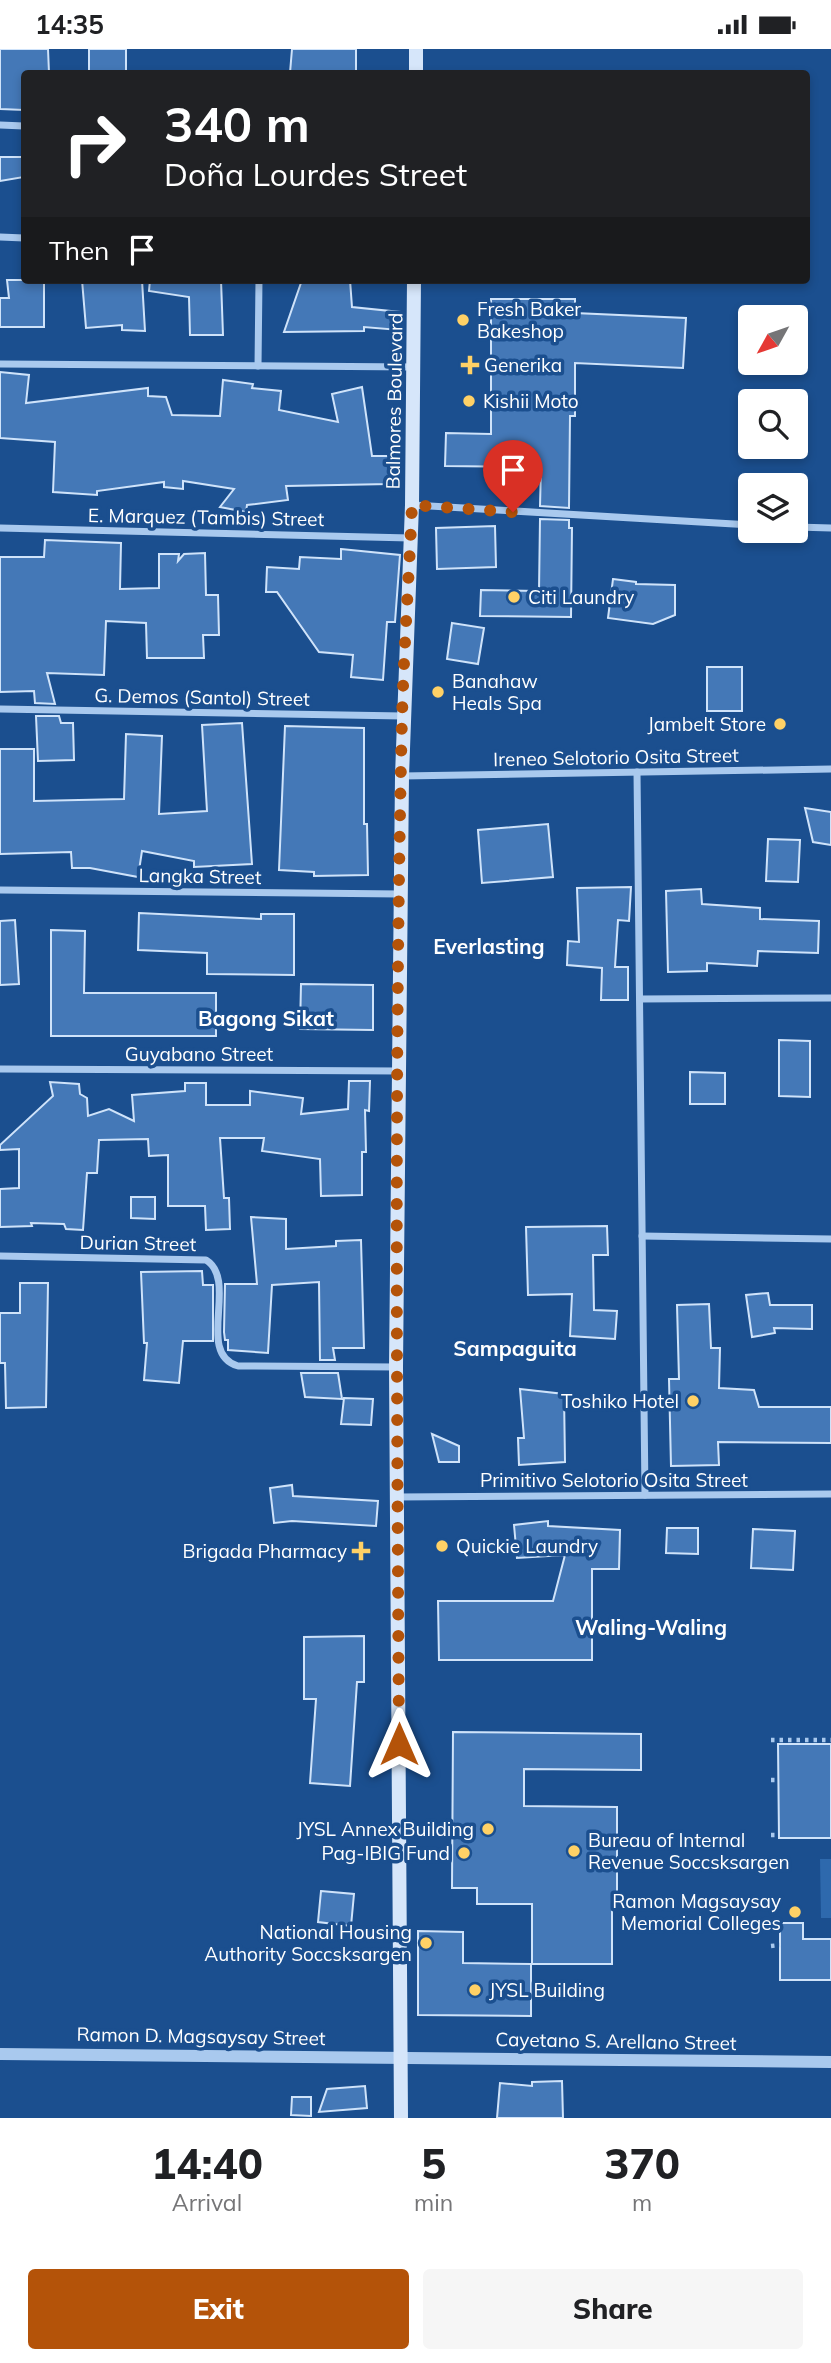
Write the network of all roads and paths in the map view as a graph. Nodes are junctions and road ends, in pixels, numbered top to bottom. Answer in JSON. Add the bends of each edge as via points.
{"nodes":[{"id":1,"x":416,"y":49,"type":"edge"},
{"id":2,"x":416,"y":70,"type":"edge"},
{"id":3,"x":0,"y":125,"type":"edge"},
{"id":4,"x":21,"y":126,"type":"edge"},
{"id":5,"x":0,"y":237,"type":"edge"},
{"id":6,"x":21,"y":238,"type":"edge"},
{"id":7,"x":259,"y":284,"type":"edge"},
{"id":8,"x":414,"y":284,"type":"edge"},
{"id":9,"x":0,"y":364,"type":"edge"},
{"id":10,"x":258,"y":366,"type":"junction"},
{"id":11,"x":413,"y":367,"type":"junction"},
{"id":12,"x":412,"y":505,"type":"junction"},
{"id":13,"x":738,"y":524,"type":"edge"},
{"id":14,"x":808,"y":527,"type":"edge"},
{"id":15,"x":0,"y":528,"type":"edge"},
{"id":16,"x":831,"y":528,"type":"edge"},
{"id":17,"x":410,"y":538,"type":"junction"},
{"id":18,"x":0,"y":709,"type":"edge"},
{"id":19,"x":402,"y":716,"type":"junction"},
{"id":20,"x":831,"y":768,"type":"edge"},
{"id":21,"x":637,"y":772,"type":"junction"},
{"id":22,"x":402,"y":776,"type":"junction"},
{"id":23,"x":0,"y":890,"type":"edge"},
{"id":24,"x":400,"y":894,"type":"junction"},
{"id":25,"x":831,"y":998,"type":"edge"},
{"id":26,"x":640,"y":999,"type":"junction"},
{"id":27,"x":0,"y":1069,"type":"edge"},
{"id":28,"x":399,"y":1071,"type":"junction"},
{"id":29,"x":642,"y":1236,"type":"junction"},
{"id":30,"x":831,"y":1239,"type":"edge"},
{"id":31,"x":0,"y":1256,"type":"edge"},
{"id":32,"x":396,"y":1367,"type":"junction"},
{"id":33,"x":831,"y":1494,"type":"edge"},
{"id":34,"x":645,"y":1495,"type":"junction"},
{"id":35,"x":397,"y":1497,"type":"junction"},
{"id":36,"x":771,"y":1740,"type":"dead end"},
{"id":37,"x":831,"y":1740,"type":"edge"},
{"id":38,"x":771,"y":1780,"type":"dead end"},
{"id":39,"x":779,"y":1780,"type":"dead end"},
{"id":40,"x":771,"y":1835,"type":"dead end"},
{"id":41,"x":779,"y":1835,"type":"dead end"},
{"id":42,"x":780,"y":1945,"type":"dead end"},
{"id":43,"x":771,"y":1946,"type":"dead end"},
{"id":44,"x":0,"y":2054,"type":"edge"},
{"id":45,"x":402,"y":2057,"type":"junction"},
{"id":46,"x":831,"y":2062,"type":"edge"},
{"id":47,"x":401,"y":2118,"type":"edge"}],
"edges":[{"from":1,"to":2,"type":"main road"},
{"from":3,"to":4,"type":"street"},
{"from":5,"to":6,"type":"street"},
{"from":7,"to":10,"type":"street"},
{"from":8,"to":11,"type":"main road","name":"Balmores Boulevard"},
{"from":9,"to":10,"type":"street"},
{"from":10,"to":11,"type":"street"},
{"from":11,"to":12,"type":"main road","name":"Balmores Boulevard"},
{"from":12,"to":13,"type":"street"},
{"from":12,"to":17,"type":"main road","name":"Balmores Boulevard"},
{"from":14,"to":16,"type":"street"},
{"from":15,"to":17,"type":"street","name":"E. Marquez (Tambis) Street"},
{"from":17,"to":19,"type":"main road","name":"Balmores Boulevard"},
{"from":18,"to":19,"type":"street","name":"G. Demos (Santol) Street"},
{"from":19,"to":22,"type":"main road","name":"Balmores Boulevard"},
{"from":20,"to":21,"type":"street","name":"Ireneo Selotorio Osita Street"},
{"from":21,"to":22,"type":"street","name":"Ireneo Selotorio Osita Street"},
{"from":21,"to":26,"type":"street"},
{"from":22,"to":24,"type":"main road","name":"Balmores Boulevard"},
{"from":23,"to":24,"type":"street","name":"Langka Street"},
{"from":24,"to":28,"type":"main road","name":"Balmores Boulevard"},
{"from":25,"to":26,"type":"street"},
{"from":26,"to":29,"type":"street"},
{"from":27,"to":28,"type":"street","name":"Guyabano Street"},
{"from":28,"to":32,"type":"main road","name":"Balmores Boulevard"},
{"from":29,"to":30,"type":"street"},
{"from":29,"to":34,"type":"street"},
{"from":31,"to":32,"type":"street","name":"Durian Street","via":[[206,1260],[218,1275],[219,1344],[231,1364]]},
{"from":32,"to":35,"type":"main road","name":"Balmores Boulevard"},
{"from":33,"to":34,"type":"street","name":"Primitivo Selotorio Osita Street"},
{"from":34,"to":35,"type":"street","name":"Primitivo Selotorio Osita Street"},
{"from":35,"to":45,"type":"main road","name":"Balmores Boulevard"},
{"from":36,"to":37,"type":"path"},
{"from":38,"to":39,"type":"path"},
{"from":40,"to":41,"type":"path"},
{"from":42,"to":43,"type":"path"},
{"from":44,"to":45,"type":"street","name":"Ramon D. Magsaysay Street"},
{"from":45,"to":46,"type":"street","name":"Cayetano S. Arellano Street"},
{"from":45,"to":47,"type":"main road","name":"Balmores Boulevard"}]}
